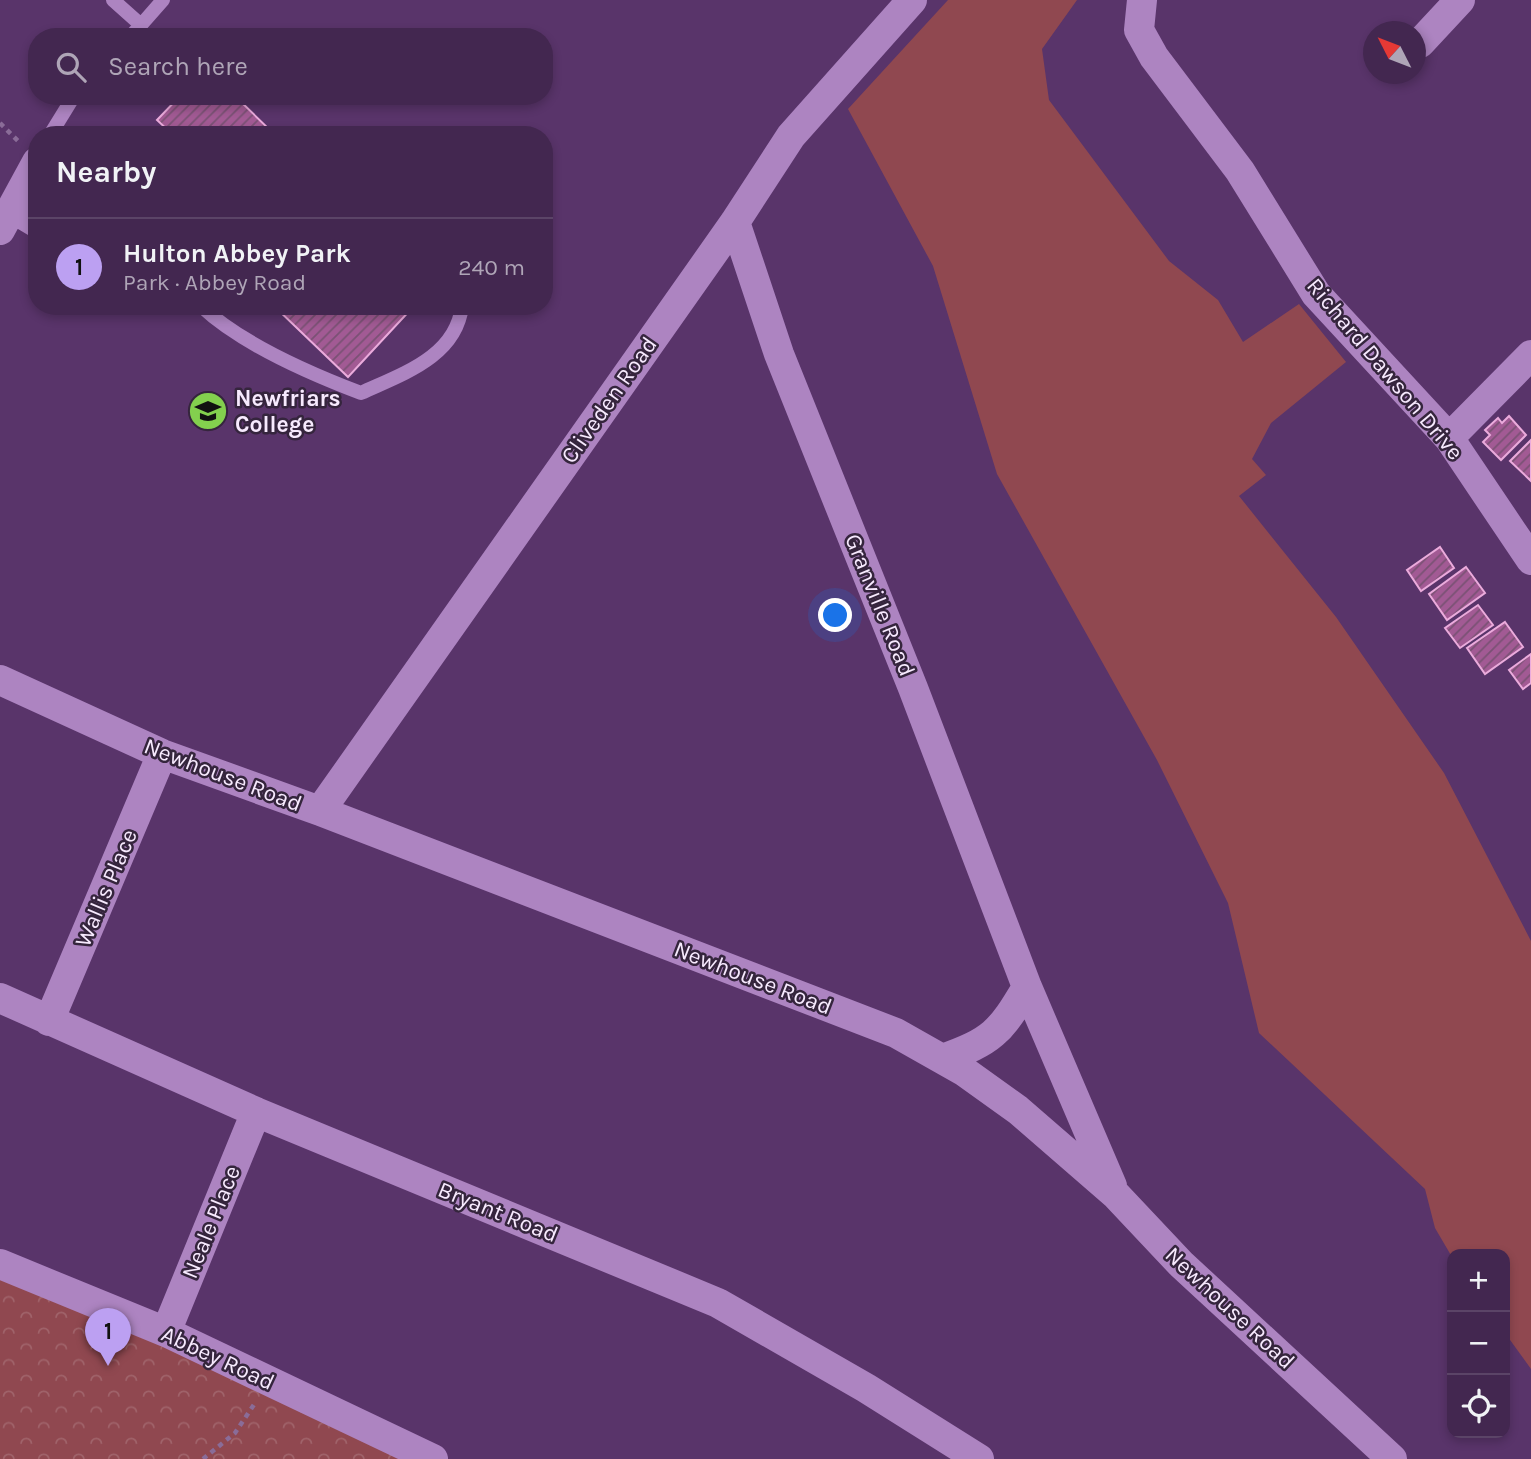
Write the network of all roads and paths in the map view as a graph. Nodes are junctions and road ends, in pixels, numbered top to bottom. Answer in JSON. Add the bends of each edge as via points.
{"nodes":[{"id":1,"x":114,"y":0,"type":"edge"},
{"id":2,"x":163,"y":0,"type":"edge"},
{"id":3,"x":912,"y":0,"type":"edge"},
{"id":4,"x":1142,"y":0,"type":"edge"},
{"id":5,"x":1460,"y":0,"type":"edge"},
{"id":6,"x":141,"y":25,"type":"junction"},
{"id":7,"x":138,"y":28,"type":"edge"},
{"id":8,"x":1426,"y":37,"type":"edge"},
{"id":9,"x":68,"y":105,"type":"edge"},
{"id":10,"x":56,"y":126,"type":"edge"},
{"id":11,"x":28,"y":187,"type":"edge"},
{"id":12,"x":16,"y":221,"type":"edge"},
{"id":13,"x":735,"y":222,"type":"junction"},
{"id":14,"x":211,"y":315,"type":"edge"},
{"id":15,"x":461,"y":315,"type":"edge"},
{"id":16,"x":1531,"y":355,"type":"edge"},
{"id":17,"x":1449,"y":438,"type":"junction"},
{"id":18,"x":1531,"y":560,"type":"edge"},
{"id":19,"x":0,"y":680,"type":"edge"},
{"id":20,"x":162,"y":754,"type":"junction"},
{"id":21,"x":320,"y":811,"type":"junction"},
{"id":22,"x":1027,"y":987,"type":"junction"},
{"id":23,"x":0,"y":998,"type":"edge"},
{"id":24,"x":49,"y":1021,"type":"junction"},
{"id":25,"x":942,"y":1059,"type":"junction"},
{"id":26,"x":256,"y":1112,"type":"junction"},
{"id":27,"x":1116,"y":1195,"type":"junction"},
{"id":28,"x":0,"y":1264,"type":"edge"},
{"id":29,"x":166,"y":1332,"type":"junction"},
{"id":30,"x":267,"y":1381,"type":"junction"},
{"id":31,"x":203,"y":1459,"type":"edge"},
{"id":32,"x":433,"y":1459,"type":"edge"},
{"id":33,"x":979,"y":1459,"type":"edge"},
{"id":34,"x":1392,"y":1459,"type":"edge"}],
"edges":[{"from":1,"to":6,"type":"lane"},
{"from":2,"to":6,"type":"lane"},
{"from":3,"to":13,"type":"street","name":"Cliveden Road","via":[[791,136]]},
{"from":4,"to":17,"type":"street","name":"Richard Dawson Drive","via":[[1139,30],[1154,57],[1240,171],[1317,294]]},
{"from":5,"to":8,"type":"street"},
{"from":6,"to":7,"type":"lane"},
{"from":9,"to":10,"type":"lane"},
{"from":11,"to":12,"type":"street"},
{"from":13,"to":21,"type":"street","name":"Cliveden Road"},
{"from":13,"to":22,"type":"street","name":"Granville Road","via":[[779,354]]},
{"from":14,"to":15,"type":"lane","via":[[315,376],[361,393],[428,362],[460,326]]},
{"from":16,"to":17,"type":"street"},
{"from":17,"to":18,"type":"street","name":"Richard Dawson Drive"},
{"from":19,"to":20,"type":"street","name":"Newhouse Road"},
{"from":20,"to":21,"type":"street","name":"Newhouse Road"},
{"from":20,"to":24,"type":"street","name":"Wallis Place"},
{"from":21,"to":25,"type":"street","name":"Newhouse Road","via":[[896,1034]]},
{"from":22,"to":25,"type":"street","via":[[1006,1022],[982,1044]]},
{"from":22,"to":27,"type":"street","name":"Granville Road"},
{"from":23,"to":24,"type":"street","name":"Bryant Road"},
{"from":24,"to":26,"type":"street","name":"Bryant Road"},
{"from":25,"to":27,"type":"street","name":"Newhouse Road","via":[[1018,1110]]},
{"from":26,"to":29,"type":"street","name":"Neale Place"},
{"from":26,"to":33,"type":"street","name":"Bryant Road","via":[[718,1303]]},
{"from":27,"to":34,"type":"street","name":"Newhouse Road","via":[[1181,1264]]},
{"from":28,"to":29,"type":"street","name":"Abbey Road"},
{"from":29,"to":30,"type":"street","name":"Abbey Road"},
{"from":30,"to":31,"type":"path","via":[[235,1433]]},
{"from":30,"to":32,"type":"street","name":"Abbey Road"}]}
